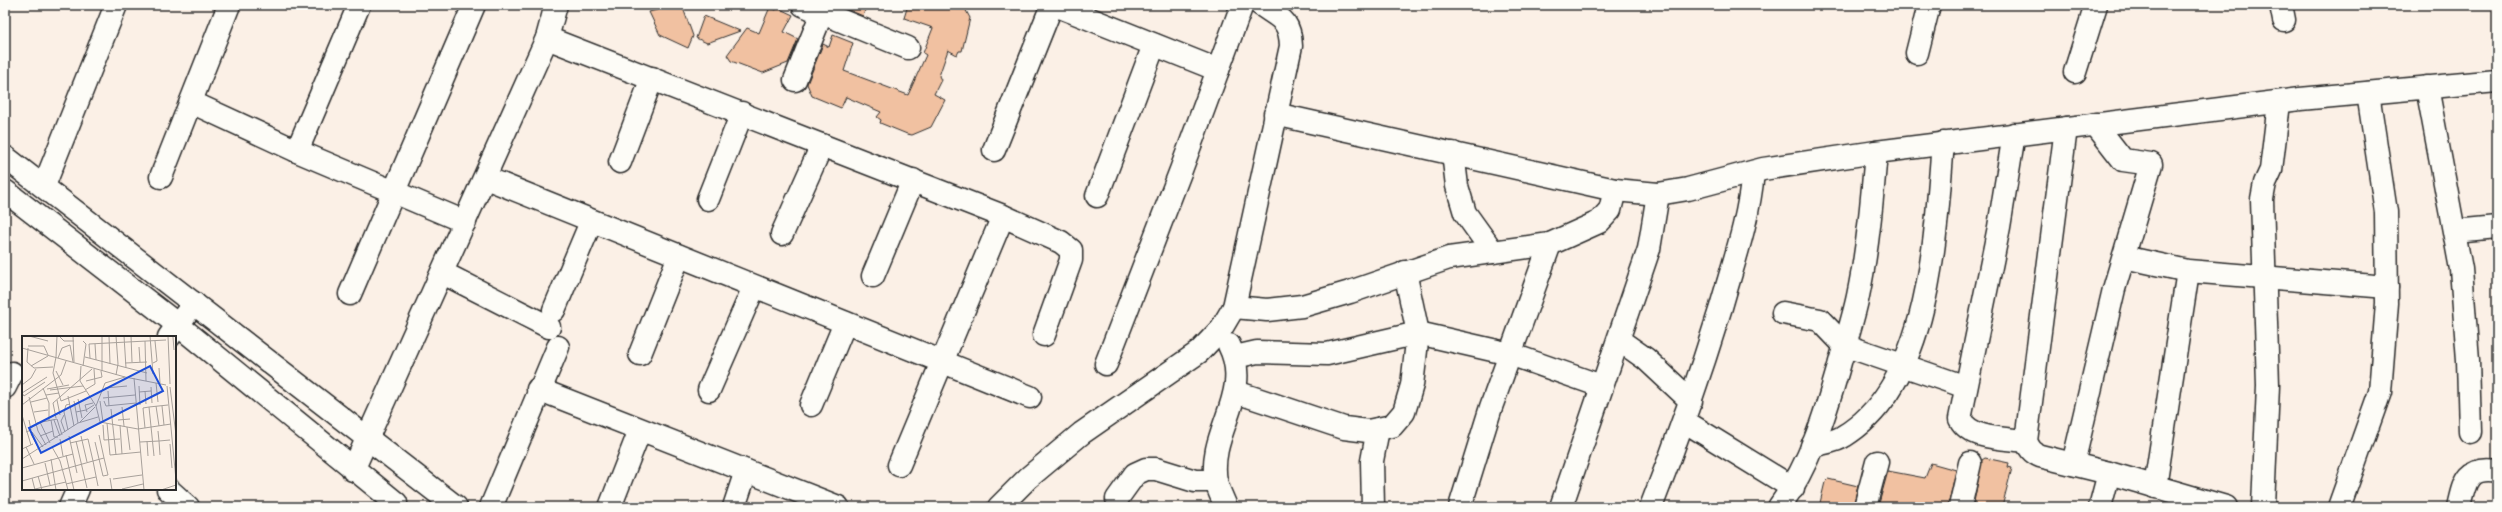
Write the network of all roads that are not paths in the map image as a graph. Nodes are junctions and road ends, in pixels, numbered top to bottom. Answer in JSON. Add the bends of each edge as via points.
{"nodes":[{"id":1,"x":116,"y":5,"type":"edge"},
{"id":2,"x":229,"y":5,"type":"edge"},
{"id":3,"x":359,"y":5,"type":"edge"},
{"id":4,"x":474,"y":5,"type":"edge"},
{"id":5,"x":556,"y":5,"type":"edge"},
{"id":6,"x":1052,"y":5,"type":"edge"},
{"id":7,"x":1056,"y":5,"type":"edge"},
{"id":8,"x":1242,"y":5,"type":"edge"},
{"id":9,"x":1260,"y":5,"type":"edge"},
{"id":10,"x":1929,"y":5,"type":"edge"},
{"id":11,"x":2096,"y":5,"type":"edge"},
{"id":12,"x":817,"y":8,"type":"edge"},
{"id":13,"x":547,"y":38,"type":"junction"},
{"id":14,"x":1154,"y":45,"type":"junction"},
{"id":15,"x":908,"y":48,"type":"dead end"},
{"id":16,"x":1917,"y":53,"type":"dead end"},
{"id":17,"x":1218,"y":70,"type":"junction"},
{"id":18,"x":2075,"y":72,"type":"dead end"},
{"id":19,"x":652,"y":78,"type":"junction"},
{"id":20,"x":795,"y":80,"type":"dead end"},
{"id":21,"x":2497,"y":80,"type":"edge"},
{"id":22,"x":2427,"y":86,"type":"junction"},
{"id":23,"x":2368,"y":93,"type":"junction"},
{"id":24,"x":191,"y":102,"type":"junction"},
{"id":25,"x":2279,"y":103,"type":"junction"},
{"id":26,"x":742,"y":113,"type":"junction"},
{"id":27,"x":1275,"y":114,"type":"junction"},
{"id":28,"x":2095,"y":124,"type":"junction"},
{"id":29,"x":2066,"y":128,"type":"junction"},
{"id":30,"x":2014,"y":134,"type":"junction"},
{"id":31,"x":1943,"y":143,"type":"junction"},
{"id":32,"x":822,"y":145,"type":"junction"},
{"id":33,"x":994,"y":150,"type":"dead end"},
{"id":34,"x":297,"y":151,"type":"junction"},
{"id":35,"x":1876,"y":152,"type":"junction"},
{"id":36,"x":1453,"y":153,"type":"junction"},
{"id":37,"x":5,"y":157,"type":"edge"},
{"id":38,"x":620,"y":162,"type":"dead end"},
{"id":39,"x":1752,"y":172,"type":"junction"},
{"id":40,"x":161,"y":177,"type":"dead end"},
{"id":41,"x":486,"y":178,"type":"junction"},
{"id":42,"x":913,"y":180,"type":"junction"},
{"id":43,"x":44,"y":186,"type":"junction"},
{"id":44,"x":1615,"y":190,"type":"junction"},
{"id":45,"x":5,"y":191,"type":"edge"},
{"id":46,"x":392,"y":192,"type":"junction"},
{"id":47,"x":1658,"y":194,"type":"junction"},
{"id":48,"x":1096,"y":196,"type":"dead end"},
{"id":49,"x":708,"y":199,"type":"dead end"},
{"id":50,"x":1004,"y":216,"type":"junction"},
{"id":51,"x":465,"y":222,"type":"junction"},
{"id":52,"x":592,"y":222,"type":"junction"},
{"id":53,"x":2497,"y":227,"type":"edge"},
{"id":54,"x":2455,"y":231,"type":"junction"},
{"id":55,"x":782,"y":234,"type":"dead end"},
{"id":56,"x":1550,"y":244,"type":"junction"},
{"id":57,"x":1493,"y":252,"type":"junction"},
{"id":58,"x":679,"y":256,"type":"junction"},
{"id":59,"x":2124,"y":257,"type":"junction"},
{"id":60,"x":2188,"y":271,"type":"junction"},
{"id":61,"x":1405,"y":272,"type":"junction"},
{"id":62,"x":442,"y":273,"type":"junction"},
{"id":63,"x":873,"y":276,"type":"dead end"},
{"id":64,"x":2265,"y":279,"type":"junction"},
{"id":65,"x":754,"y":287,"type":"junction"},
{"id":66,"x":2387,"y":287,"type":"junction"},
{"id":67,"x":350,"y":294,"type":"dead end"},
{"id":68,"x":194,"y":303,"type":"junction"},
{"id":69,"x":1234,"y":307,"type":"junction"},
{"id":70,"x":1783,"y":314,"type":"dead end"},
{"id":71,"x":845,"y":323,"type":"junction"},
{"id":72,"x":1221,"y":330,"type":"junction"},
{"id":73,"x":173,"y":331,"type":"edge"},
{"id":74,"x":1418,"y":333,"type":"junction"},
{"id":75,"x":1044,"y":335,"type":"dead end"},
{"id":76,"x":1619,"y":340,"type":"junction"},
{"id":77,"x":1844,"y":345,"type":"junction"},
{"id":78,"x":558,"y":347,"type":"dead end"},
{"id":79,"x":640,"y":354,"type":"dead end"},
{"id":80,"x":1510,"y":354,"type":"junction"},
{"id":81,"x":1235,"y":357,"type":"junction"},
{"id":82,"x":944,"y":363,"type":"junction"},
{"id":83,"x":1106,"y":364,"type":"dead end"},
{"id":84,"x":1904,"y":366,"type":"junction"},
{"id":85,"x":1601,"y":386,"type":"junction"},
{"id":86,"x":1966,"y":387,"type":"junction"},
{"id":87,"x":538,"y":389,"type":"junction"},
{"id":88,"x":709,"y":390,"type":"dead end"},
{"id":89,"x":1236,"y":392,"type":"junction"},
{"id":90,"x":1030,"y":397,"type":"dead end"},
{"id":91,"x":811,"y":405,"type":"dead end"},
{"id":92,"x":1687,"y":411,"type":"junction"},
{"id":93,"x":1378,"y":429,"type":"junction"},
{"id":94,"x":640,"y":430,"type":"junction"},
{"id":95,"x":2470,"y":432,"type":"dead end"},
{"id":96,"x":368,"y":437,"type":"junction"},
{"id":97,"x":2026,"y":441,"type":"junction"},
{"id":98,"x":1812,"y":446,"type":"junction"},
{"id":99,"x":1877,"y":462,"type":"dead end"},
{"id":100,"x":1970,"y":463,"type":"dead end"},
{"id":101,"x":2073,"y":464,"type":"junction"},
{"id":102,"x":899,"y":465,"type":"dead end"},
{"id":103,"x":353,"y":470,"type":"junction"},
{"id":104,"x":746,"y":471,"type":"junction"},
{"id":105,"x":2497,"y":471,"type":"edge"},
{"id":106,"x":2109,"y":473,"type":"junction"},
{"id":107,"x":1216,"y":482,"type":"junction"},
{"id":108,"x":2155,"y":487,"type":"junction"},
{"id":109,"x":1793,"y":488,"type":"junction"},
{"id":110,"x":78,"y":490,"type":"edge"},
{"id":111,"x":169,"y":490,"type":"edge"},
{"id":112,"x":1117,"y":499,"type":"dead end"},
{"id":113,"x":396,"y":503,"type":"dead end"},
{"id":114,"x":2216,"y":506,"type":"edge"},
{"id":115,"x":70,"y":507,"type":"edge"},
{"id":116,"x":188,"y":507,"type":"edge"},
{"id":117,"x":456,"y":507,"type":"edge"},
{"id":118,"x":491,"y":507,"type":"edge"},
{"id":119,"x":610,"y":507,"type":"edge"},
{"id":120,"x":734,"y":507,"type":"edge"},
{"id":121,"x":838,"y":507,"type":"edge"},
{"id":122,"x":998,"y":507,"type":"edge"},
{"id":123,"x":1226,"y":507,"type":"edge"},
{"id":124,"x":1373,"y":507,"type":"edge"},
{"id":125,"x":1460,"y":507,"type":"edge"},
{"id":126,"x":1561,"y":507,"type":"edge"},
{"id":127,"x":1651,"y":507,"type":"edge"},
{"id":128,"x":1779,"y":507,"type":"edge"},
{"id":129,"x":1865,"y":507,"type":"edge"},
{"id":130,"x":1960,"y":507,"type":"edge"},
{"id":131,"x":2100,"y":507,"type":"edge"},
{"id":132,"x":2263,"y":507,"type":"edge"},
{"id":133,"x":2339,"y":507,"type":"edge"},
{"id":134,"x":2459,"y":507,"type":"edge"}],
"edges":[{"from":1,"to":43,"type":"street"},
{"from":2,"to":24,"type":"street"},
{"from":3,"to":34,"type":"street"},
{"from":4,"to":46,"type":"street"},
{"from":5,"to":13,"type":"street"},
{"from":6,"to":33,"type":"street"},
{"from":7,"to":14,"type":"street"},
{"from":8,"to":17,"type":"street"},
{"from":9,"to":27,"type":"street","via":[[1281,18],[1290,30],[1291,46]]},
{"from":10,"to":16,"type":"street"},
{"from":11,"to":18,"type":"street"},
{"from":12,"to":15,"type":"street"},
{"from":12,"to":20,"type":"street"},
{"from":13,"to":19,"type":"street"},
{"from":13,"to":41,"type":"street"},
{"from":14,"to":17,"type":"street"},
{"from":14,"to":48,"type":"street"},
{"from":17,"to":83,"type":"street"},
{"from":19,"to":26,"type":"street"},
{"from":19,"to":38,"type":"street"},
{"from":21,"to":22,"type":"street"},
{"from":22,"to":23,"type":"street"},
{"from":22,"to":54,"type":"street"},
{"from":23,"to":25,"type":"street"},
{"from":23,"to":66,"type":"street","via":[[2386,212]]},
{"from":24,"to":34,"type":"street"},
{"from":24,"to":40,"type":"street"},
{"from":25,"to":28,"type":"street"},
{"from":25,"to":64,"type":"street","via":[[2271,170],[2262,199]]},
{"from":26,"to":32,"type":"street"},
{"from":26,"to":49,"type":"street"},
{"from":27,"to":36,"type":"street"},
{"from":27,"to":69,"type":"street"},
{"from":28,"to":29,"type":"street"},
{"from":28,"to":59,"type":"street","via":[[2123,160],[2151,164]]},
{"from":29,"to":30,"type":"street"},
{"from":29,"to":97,"type":"street"},
{"from":30,"to":31,"type":"street"},
{"from":30,"to":86,"type":"street","via":[[1999,227]]},
{"from":31,"to":35,"type":"street"},
{"from":31,"to":84,"type":"street","via":[[1936,218],[1924,300]]},
{"from":32,"to":42,"type":"street"},
{"from":32,"to":55,"type":"street"},
{"from":34,"to":46,"type":"street"},
{"from":35,"to":39,"type":"street"},
{"from":35,"to":77,"type":"street","via":[[1868,237],[1858,297]]},
{"from":36,"to":44,"type":"street"},
{"from":36,"to":57,"type":"street","via":[[1457,186],[1465,213]]},
{"from":37,"to":43,"type":"street"},
{"from":39,"to":47,"type":"street"},
{"from":39,"to":92,"type":"street","via":[[1750,204],[1742,241]]},
{"from":41,"to":51,"type":"street"},
{"from":41,"to":52,"type":"street"},
{"from":42,"to":50,"type":"street"},
{"from":42,"to":63,"type":"street"},
{"from":43,"to":68,"type":"street"},
{"from":44,"to":47,"type":"street"},
{"from":44,"to":56,"type":"street","via":[[1610,210],[1599,222]]},
{"from":45,"to":73,"type":"street"},
{"from":46,"to":51,"type":"street"},
{"from":46,"to":67,"type":"street"},
{"from":47,"to":76,"type":"street","via":[[1649,249]]},
{"from":50,"to":75,"type":"street","via":[[1061,242],[1071,250],[1070,260]]},
{"from":50,"to":82,"type":"street"},
{"from":51,"to":62,"type":"street"},
{"from":52,"to":58,"type":"street"},
{"from":52,"to":62,"type":"street","via":[[551,318]]},
{"from":53,"to":54,"type":"street"},
{"from":54,"to":95,"type":"street","via":[[2468,360]]},
{"from":56,"to":57,"type":"street"},
{"from":56,"to":80,"type":"street"},
{"from":57,"to":61,"type":"street","via":[[1449,258]]},
{"from":58,"to":65,"type":"street"},
{"from":58,"to":79,"type":"street"},
{"from":59,"to":60,"type":"street"},
{"from":59,"to":101,"type":"street"},
{"from":60,"to":64,"type":"street"},
{"from":60,"to":108,"type":"street"},
{"from":61,"to":69,"type":"street","via":[[1302,306],[1267,310]]},
{"from":61,"to":74,"type":"street"},
{"from":62,"to":96,"type":"street"},
{"from":64,"to":66,"type":"street"},
{"from":64,"to":132,"type":"street","via":[[2268,392]]},
{"from":65,"to":71,"type":"street"},
{"from":65,"to":88,"type":"street"},
{"from":66,"to":133,"type":"street","via":[[2380,392]]},
{"from":68,"to":73,"type":"street"},
{"from":68,"to":96,"type":"street"},
{"from":69,"to":72,"type":"street"},
{"from":70,"to":77,"type":"street","via":[[1820,320]]},
{"from":71,"to":82,"type":"street"},
{"from":71,"to":91,"type":"street"},
{"from":72,"to":81,"type":"street"},
{"from":72,"to":122,"type":"street","via":[[1199,352],[1082,433]]},
{"from":73,"to":103,"type":"street"},
{"from":74,"to":80,"type":"street"},
{"from":74,"to":81,"type":"street","via":[[1327,354],[1257,352]]},
{"from":74,"to":93,"type":"street","via":[[1412,385],[1404,412],[1392,426]]},
{"from":76,"to":85,"type":"street"},
{"from":76,"to":92,"type":"street","via":[[1646,359]]},
{"from":77,"to":84,"type":"street"},
{"from":77,"to":98,"type":"street","via":[[1829,402]]},
{"from":78,"to":87,"type":"street"},
{"from":80,"to":85,"type":"street"},
{"from":80,"to":125,"type":"street"},
{"from":81,"to":89,"type":"street","via":[[1238,371]]},
{"from":82,"to":90,"type":"street"},
{"from":82,"to":102,"type":"street"},
{"from":84,"to":86,"type":"street"},
{"from":84,"to":98,"type":"street","via":[[1868,418],[1843,437]]},
{"from":85,"to":126,"type":"street"},
{"from":86,"to":97,"type":"street","via":[[1960,419],[1965,428],[1978,434]]},
{"from":87,"to":94,"type":"street"},
{"from":87,"to":118,"type":"street"},
{"from":89,"to":93,"type":"street","via":[[1344,428],[1368,431]]},
{"from":89,"to":107,"type":"street","via":[[1219,439]]},
{"from":92,"to":109,"type":"street"},
{"from":92,"to":127,"type":"street"},
{"from":93,"to":124,"type":"street","via":[[1372,461]]},
{"from":94,"to":104,"type":"street"},
{"from":94,"to":119,"type":"street"},
{"from":96,"to":103,"type":"street"},
{"from":96,"to":117,"type":"street"},
{"from":97,"to":101,"type":"street","via":[[2034,454]]},
{"from":98,"to":109,"type":"street"},
{"from":99,"to":129,"type":"street"},
{"from":100,"to":130,"type":"street"},
{"from":101,"to":106,"type":"street"},
{"from":103,"to":113,"type":"street"},
{"from":104,"to":120,"type":"street"},
{"from":104,"to":121,"type":"street"},
{"from":105,"to":134,"type":"street","via":[[2486,469],[2474,472],[2466,481]]},
{"from":106,"to":108,"type":"street"},
{"from":106,"to":131,"type":"street"},
{"from":107,"to":112,"type":"street","via":[[1195,481],[1156,469],[1146,469],[1135,474]]},
{"from":107,"to":123,"type":"street"},
{"from":108,"to":114,"type":"street"},
{"from":109,"to":128,"type":"street"},
{"from":110,"to":115,"type":"street"},
{"from":111,"to":116,"type":"street"}]}
